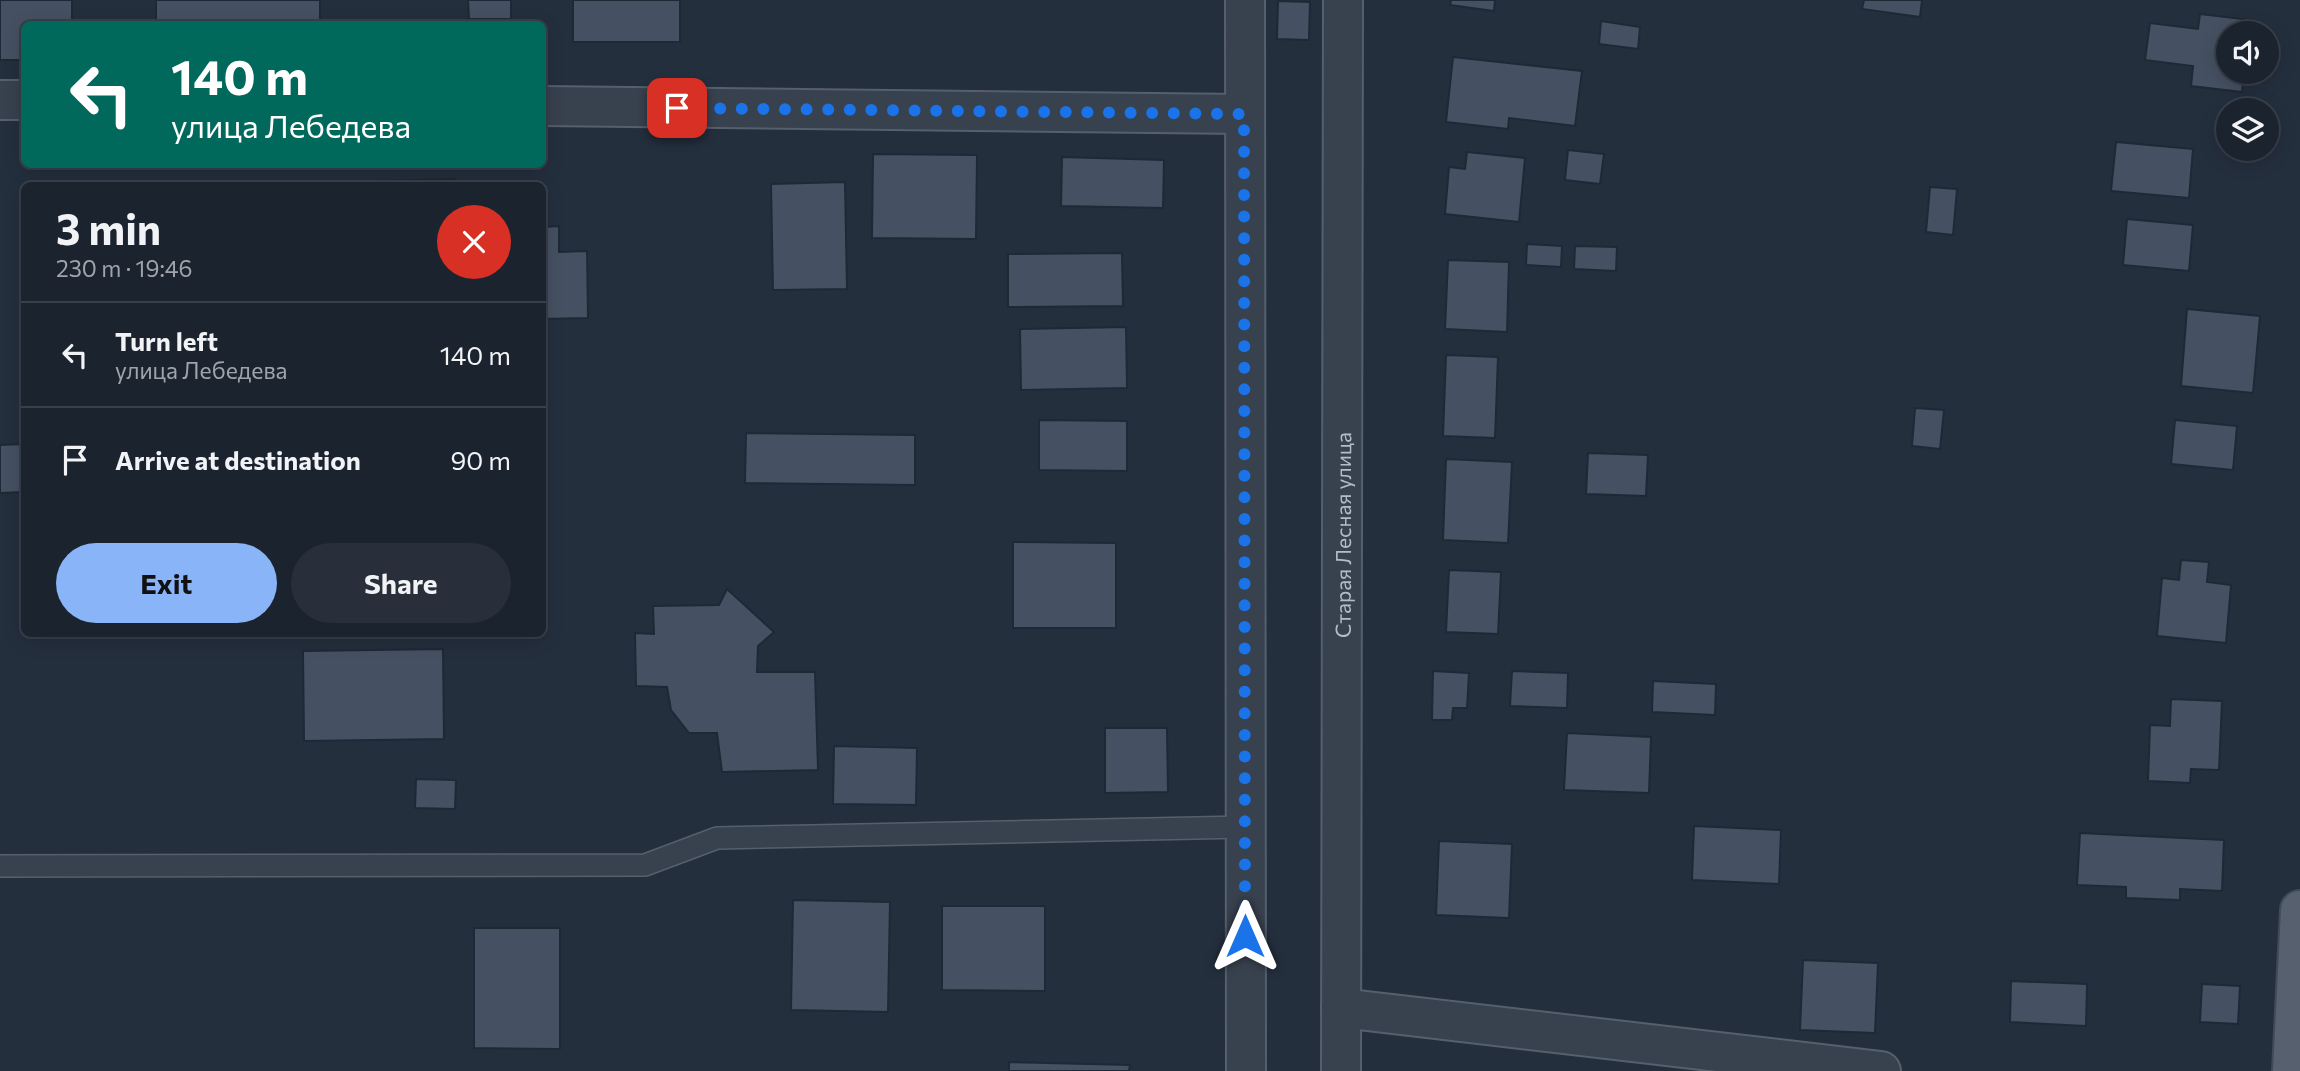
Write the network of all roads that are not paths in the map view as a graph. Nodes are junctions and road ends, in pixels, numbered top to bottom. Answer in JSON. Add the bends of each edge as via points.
{"nodes":[{"id":1,"x":1245,"y":0,"type":"edge"},
{"id":2,"x":1343,"y":0,"type":"edge"},
{"id":3,"x":0,"y":100,"type":"edge"},
{"id":4,"x":21,"y":100,"type":"edge"},
{"id":5,"x":546,"y":106,"type":"edge"},
{"id":6,"x":1244,"y":114,"type":"junction"},
{"id":7,"x":1244,"y":827,"type":"junction"},
{"id":8,"x":0,"y":866,"type":"edge"},
{"id":9,"x":2300,"y":910,"type":"edge"},
{"id":10,"x":1341,"y":1008,"type":"junction"},
{"id":11,"x":1246,"y":1071,"type":"edge"},
{"id":12,"x":1341,"y":1071,"type":"edge"},
{"id":13,"x":1881,"y":1071,"type":"edge"},
{"id":14,"x":2291,"y":1071,"type":"edge"}],
"edges":[{"from":1,"to":6,"type":"street"},
{"from":2,"to":10,"type":"street","name":"Старая Лесная улица"},
{"from":3,"to":4,"type":"street"},
{"from":5,"to":6,"type":"street"},
{"from":6,"to":7,"type":"street"},
{"from":7,"to":8,"type":"lane","via":[[717,838],[645,865]]},
{"from":7,"to":11,"type":"street"},
{"from":9,"to":14,"type":"main road"},
{"from":10,"to":12,"type":"street","name":"Старая Лесная улица"},
{"from":10,"to":13,"type":"street"}]}
